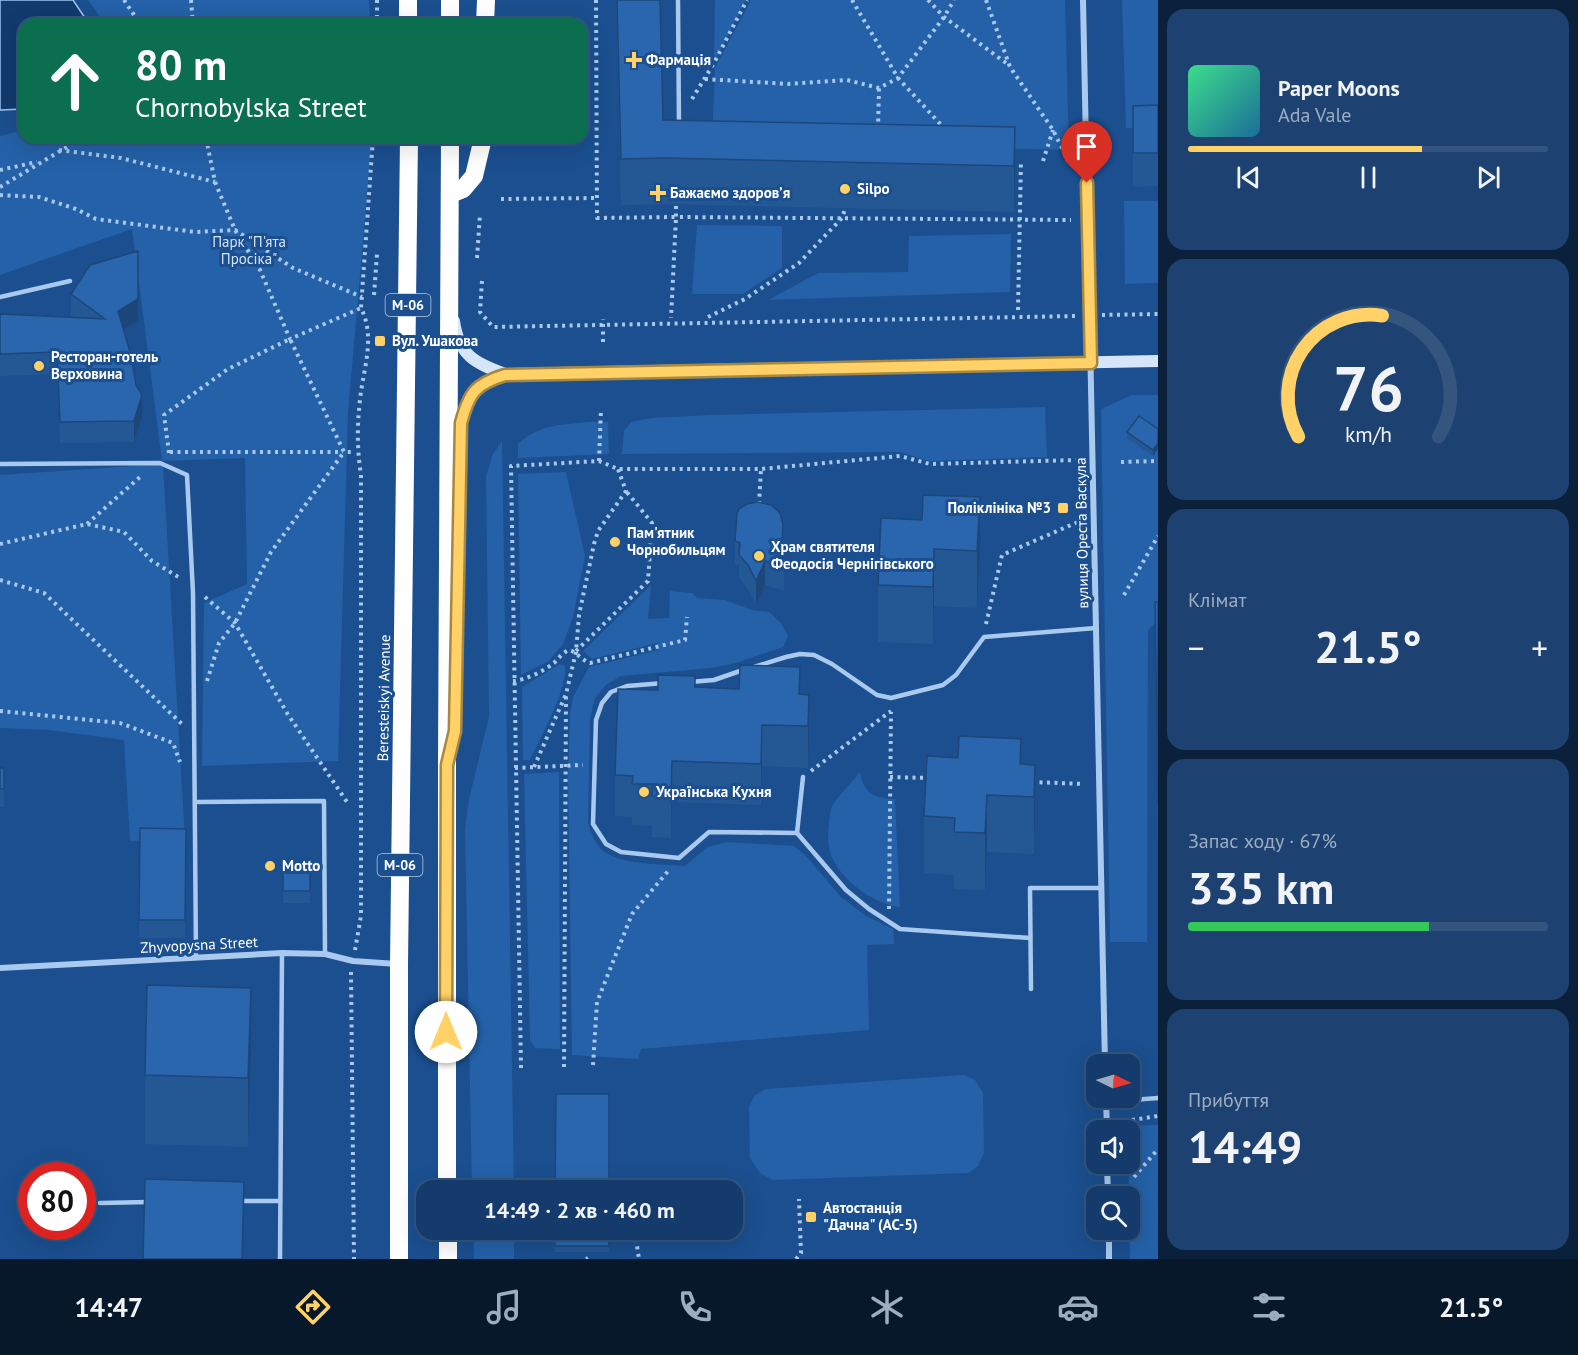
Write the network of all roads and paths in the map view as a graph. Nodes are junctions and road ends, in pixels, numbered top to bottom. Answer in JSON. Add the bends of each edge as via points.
{"nodes":[{"id":1,"x":124,"y":0,"type":"edge"},
{"id":2,"x":191,"y":0,"type":"edge"},
{"id":3,"x":377,"y":0,"type":"edge"},
{"id":4,"x":408,"y":0,"type":"edge"},
{"id":5,"x":450,"y":0,"type":"edge"},
{"id":6,"x":486,"y":0,"type":"edge"},
{"id":7,"x":596,"y":0,"type":"edge"},
{"id":8,"x":678,"y":0,"type":"edge"},
{"id":9,"x":747,"y":0,"type":"edge"},
{"id":10,"x":852,"y":0,"type":"edge"},
{"id":11,"x":928,"y":0,"type":"edge"},
{"id":12,"x":954,"y":0,"type":"edge"},
{"id":13,"x":986,"y":0,"type":"edge"},
{"id":14,"x":1083,"y":0,"type":"edge"},
{"id":15,"x":944,"y":17,"type":"junction"},
{"id":16,"x":136,"y":18,"type":"edge"},
{"id":17,"x":192,"y":18,"type":"edge"},
{"id":18,"x":377,"y":18,"type":"edge"},
{"id":19,"x":408,"y":18,"type":"edge"},
{"id":20,"x":450,"y":18,"type":"edge"},
{"id":21,"x":485,"y":18,"type":"edge"},
{"id":22,"x":1010,"y":67,"type":"junction"},
{"id":23,"x":898,"y":78,"type":"junction"},
{"id":24,"x":705,"y":79,"type":"junction"},
{"id":25,"x":879,"y":88,"type":"junction"},
{"id":26,"x":679,"y":120,"type":"junction"},
{"id":27,"x":679,"y":130,"type":"edge"},
{"id":28,"x":1053,"y":130,"type":"junction"},
{"id":29,"x":878,"y":133,"type":"edge"},
{"id":30,"x":944,"y":137,"type":"edge"},
{"id":31,"x":70,"y":144,"type":"edge"},
{"id":32,"x":207,"y":144,"type":"edge"},
{"id":33,"x":374,"y":144,"type":"edge"},
{"id":34,"x":409,"y":144,"type":"edge"},
{"id":35,"x":450,"y":144,"type":"edge"},
{"id":36,"x":482,"y":144,"type":"edge"},
{"id":37,"x":59,"y":150,"type":"junction"},
{"id":38,"x":1022,"y":160,"type":"dead end"},
{"id":39,"x":41,"y":161,"type":"junction"},
{"id":40,"x":1043,"y":161,"type":"dead end"},
{"id":41,"x":1069,"y":162,"type":"dead end"},
{"id":42,"x":0,"y":170,"type":"edge"},
{"id":43,"x":215,"y":182,"type":"junction"},
{"id":44,"x":0,"y":187,"type":"edge"},
{"id":45,"x":450,"y":194,"type":"junction"},
{"id":46,"x":0,"y":195,"type":"edge"},
{"id":47,"x":596,"y":198,"type":"junction"},
{"id":48,"x":501,"y":199,"type":"dead end"},
{"id":49,"x":676,"y":206,"type":"dead end"},
{"id":50,"x":845,"y":209,"type":"dead end"},
{"id":51,"x":480,"y":214,"type":"dead end"},
{"id":52,"x":676,"y":217,"type":"junction"},
{"id":53,"x":842,"y":218,"type":"junction"},
{"id":54,"x":1020,"y":219,"type":"junction"},
{"id":55,"x":1071,"y":220,"type":"dead end"},
{"id":56,"x":235,"y":230,"type":"junction"},
{"id":57,"x":377,"y":254,"type":"dead end"},
{"id":58,"x":477,"y":258,"type":"dead end"},
{"id":59,"x":482,"y":280,"type":"dead end"},
{"id":60,"x":70,"y":281,"type":"dead end"},
{"id":61,"x":374,"y":295,"type":"dead end"},
{"id":62,"x":450,"y":295,"type":"junction"},
{"id":63,"x":0,"y":297,"type":"edge"},
{"id":64,"x":362,"y":297,"type":"junction"},
{"id":65,"x":361,"y":308,"type":"junction"},
{"id":66,"x":1018,"y":310,"type":"dead end"},
{"id":67,"x":1158,"y":314,"type":"edge"},
{"id":68,"x":1111,"y":315,"type":"dead end"},
{"id":69,"x":1073,"y":316,"type":"dead end"},
{"id":70,"x":708,"y":317,"type":"dead end"},
{"id":71,"x":671,"y":318,"type":"dead end"},
{"id":72,"x":603,"y":322,"type":"junction"},
{"id":73,"x":290,"y":339,"type":"junction"},
{"id":74,"x":603,"y":342,"type":"dead end"},
{"id":75,"x":1158,"y":361,"type":"edge"},
{"id":76,"x":1091,"y":363,"type":"junction"},
{"id":77,"x":505,"y":375,"type":"junction"},
{"id":78,"x":601,"y":409,"type":"dead end"},
{"id":79,"x":344,"y":452,"type":"junction"},
{"id":80,"x":351,"y":452,"type":"dead end"},
{"id":81,"x":169,"y":453,"type":"junction"},
{"id":82,"x":1076,"y":460,"type":"dead end"},
{"id":83,"x":599,"y":461,"type":"junction"},
{"id":84,"x":1158,"y":461,"type":"edge"},
{"id":85,"x":1121,"y":462,"type":"dead end"},
{"id":86,"x":157,"y":463,"type":"junction"},
{"id":87,"x":0,"y":464,"type":"edge"},
{"id":88,"x":761,"y":469,"type":"junction"},
{"id":89,"x":618,"y":470,"type":"junction"},
{"id":90,"x":626,"y":491,"type":"junction"},
{"id":91,"x":759,"y":514,"type":"edge"},
{"id":92,"x":1078,"y":522,"type":"dead end"},
{"id":93,"x":87,"y":524,"type":"dead end"},
{"id":94,"x":1158,"y":536,"type":"edge"},
{"id":95,"x":0,"y":580,"type":"edge"},
{"id":96,"x":1124,"y":595,"type":"dead end"},
{"id":97,"x":687,"y":616,"type":"dead end"},
{"id":98,"x":1096,"y":628,"type":"junction"},
{"id":99,"x":984,"y":637,"type":"junction"},
{"id":100,"x":576,"y":652,"type":"junction"},
{"id":101,"x":513,"y":681,"type":"junction"},
{"id":102,"x":681,"y":682,"type":"edge"},
{"id":103,"x":670,"y":683,"type":"edge"},
{"id":104,"x":205,"y":688,"type":"dead end"},
{"id":105,"x":566,"y":694,"type":"junction"},
{"id":106,"x":891,"y":698,"type":"junction"},
{"id":107,"x":0,"y":711,"type":"edge"},
{"id":108,"x":891,"y":712,"type":"junction"},
{"id":109,"x":195,"y":737,"type":"junction"},
{"id":110,"x":181,"y":763,"type":"dead end"},
{"id":111,"x":447,"y":765,"type":"junction"},
{"id":112,"x":564,"y":765,"type":"junction"},
{"id":113,"x":595,"y":765,"type":"junction"},
{"id":114,"x":534,"y":767,"type":"junction"},
{"id":115,"x":514,"y":768,"type":"junction"},
{"id":116,"x":803,"y":777,"type":"joint"},
{"id":117,"x":890,"y":777,"type":"junction"},
{"id":118,"x":936,"y":779,"type":"edge"},
{"id":119,"x":1027,"y":782,"type":"edge"},
{"id":120,"x":1084,"y":784,"type":"dead end"},
{"id":121,"x":195,"y":802,"type":"junction"},
{"id":122,"x":797,"y":832,"type":"junction"},
{"id":123,"x":679,"y":858,"type":"junction"},
{"id":124,"x":1102,"y":888,"type":"junction"},
{"id":125,"x":362,"y":916,"type":"dead end"},
{"id":126,"x":889,"y":922,"type":"junction"},
{"id":127,"x":1030,"y":938,"type":"junction"},
{"id":128,"x":282,"y":953,"type":"junction"},
{"id":129,"x":325,"y":954,"type":"junction"},
{"id":130,"x":196,"y":957,"type":"junction"},
{"id":131,"x":399,"y":964,"type":"junction"},
{"id":132,"x":0,"y":968,"type":"edge"},
{"id":133,"x":350,"y":978,"type":"dead end"},
{"id":134,"x":1031,"y":989,"type":"dead end"},
{"id":135,"x":1105,"y":1054,"type":"edge"},
{"id":136,"x":593,"y":1065,"type":"dead end"},
{"id":137,"x":564,"y":1067,"type":"dead end"},
{"id":138,"x":521,"y":1068,"type":"dead end"},
{"id":139,"x":1158,"y":1098,"type":"edge"},
{"id":140,"x":1140,"y":1099,"type":"edge"},
{"id":141,"x":1158,"y":1116,"type":"edge"},
{"id":142,"x":1132,"y":1120,"type":"dead end"},
{"id":143,"x":1158,"y":1149,"type":"edge"},
{"id":144,"x":1134,"y":1177,"type":"dead end"},
{"id":145,"x":447,"y":1180,"type":"edge"},
{"id":146,"x":799,"y":1200,"type":"dead end"},
{"id":147,"x":235,"y":1201,"type":"edge"},
{"id":148,"x":280,"y":1201,"type":"junction"},
{"id":149,"x":156,"y":1202,"type":"edge"},
{"id":150,"x":100,"y":1203,"type":"dead end"},
{"id":151,"x":448,"y":1240,"type":"edge"},
{"id":152,"x":636,"y":1240,"type":"edge"},
{"id":153,"x":1109,"y":1240,"type":"edge"},
{"id":154,"x":280,"y":1259,"type":"edge"},
{"id":155,"x":354,"y":1259,"type":"edge"},
{"id":156,"x":399,"y":1259,"type":"edge"},
{"id":157,"x":448,"y":1259,"type":"edge"},
{"id":158,"x":639,"y":1259,"type":"edge"},
{"id":159,"x":796,"y":1259,"type":"edge"},
{"id":160,"x":1109,"y":1259,"type":"edge"}],
"edges":[{"from":1,"to":16,"type":"path"},
{"from":2,"to":17,"type":"path"},
{"from":3,"to":18,"type":"path"},
{"from":4,"to":19,"type":"highway"},
{"from":5,"to":20,"type":"highway"},
{"from":6,"to":21,"type":"highway"},
{"from":7,"to":47,"type":"path"},
{"from":8,"to":26,"type":"lane"},
{"from":9,"to":24,"type":"path"},
{"from":10,"to":23,"type":"path"},
{"from":11,"to":15,"type":"path"},
{"from":12,"to":15,"type":"path"},
{"from":13,"to":22,"type":"path"},
{"from":14,"to":76,"type":"street","name":"вулиця Ореста Васкула"},
{"from":15,"to":22,"type":"path"},
{"from":15,"to":23,"type":"path"},
{"from":22,"to":28,"type":"path"},
{"from":23,"to":25,"type":"path"},
{"from":23,"to":30,"type":"path","via":[[943,127]]},
{"from":24,"to":25,"type":"path","via":[[788,84],[847,80]]},
{"from":24,"to":26,"type":"path"},
{"from":25,"to":29,"type":"path"},
{"from":26,"to":27,"type":"lane"},
{"from":28,"to":40,"type":"path"},
{"from":28,"to":41,"type":"path"},
{"from":31,"to":37,"type":"path"},
{"from":32,"to":43,"type":"path"},
{"from":33,"to":64,"type":"path"},
{"from":34,"to":131,"type":"highway","name":"Beresteiskyi Avenue","number":"М-06"},
{"from":35,"to":45,"type":"highway","number":"М-06"},
{"from":36,"to":45,"type":"highway","via":[[474,176],[463,189]]},
{"from":37,"to":39,"type":"path"},
{"from":37,"to":43,"type":"path","via":[[121,158]]},
{"from":38,"to":54,"type":"path"},
{"from":39,"to":42,"type":"path"},
{"from":39,"to":44,"type":"path"},
{"from":43,"to":56,"type":"path"},
{"from":45,"to":62,"type":"highway","number":"М-06"},
{"from":46,"to":56,"type":"path","via":[[39,197],[76,208],[96,219],[195,232]]},
{"from":47,"to":48,"type":"path"},
{"from":47,"to":52,"type":"path","via":[[597,218]]},
{"from":49,"to":52,"type":"path"},
{"from":50,"to":53,"type":"path"},
{"from":51,"to":58,"type":"path"},
{"from":52,"to":53,"type":"path"},
{"from":52,"to":71,"type":"path"},
{"from":53,"to":54,"type":"path"},
{"from":53,"to":70,"type":"path","via":[[799,263],[745,299]]},
{"from":54,"to":55,"type":"path"},
{"from":54,"to":66,"type":"path"},
{"from":56,"to":64,"type":"path","via":[[293,268]]},
{"from":56,"to":73,"type":"path","via":[[260,270]]},
{"from":57,"to":61,"type":"path"},
{"from":59,"to":72,"type":"path","via":[[480,312],[494,327]]},
{"from":60,"to":63,"type":"lane"},
{"from":62,"to":77,"type":"main road","via":[[455,331],[464,352],[479,364]]},
{"from":62,"to":111,"type":"highway","number":"М-06"},
{"from":64,"to":65,"type":"path"},
{"from":65,"to":73,"type":"path"},
{"from":65,"to":125,"type":"path","via":[[369,338],[357,450],[361,475]]},
{"from":67,"to":68,"type":"path"},
{"from":69,"to":72,"type":"path"},
{"from":72,"to":74,"type":"path"},
{"from":73,"to":79,"type":"path"},
{"from":73,"to":81,"type":"path","via":[[228,369],[164,415]]},
{"from":75,"to":76,"type":"main road"},
{"from":76,"to":77,"type":"main road"},
{"from":76,"to":98,"type":"street","name":"вулиця Ореста Васкула"},
{"from":77,"to":111,"type":"main road","via":[[475,390],[467,400],[461,423],[455,731]]},
{"from":78,"to":83,"type":"path"},
{"from":79,"to":80,"type":"path"},
{"from":79,"to":81,"type":"path"},
{"from":79,"to":104,"type":"path","via":[[271,552],[235,623],[219,643]]},
{"from":81,"to":86,"type":"path"},
{"from":82,"to":88,"type":"path","via":[[930,464],[900,456]]},
{"from":83,"to":89,"type":"path"},
{"from":83,"to":101,"type":"path","via":[[511,466]]},
{"from":84,"to":85,"type":"path"},
{"from":86,"to":87,"type":"lane"},
{"from":86,"to":93,"type":"path"},
{"from":86,"to":109,"type":"lane","via":[[187,475]]},
{"from":88,"to":89,"type":"path"},
{"from":88,"to":91,"type":"path"},
{"from":89,"to":90,"type":"path"},
{"from":90,"to":100,"type":"path","via":[[598,531],[579,615]]},
{"from":90,"to":100,"type":"path","via":[[652,523],[648,581]]},
{"from":92,"to":99,"type":"path","via":[[1002,555]]},
{"from":94,"to":96,"type":"path"},
{"from":95,"to":109,"type":"path","via":[[44,593]]},
{"from":97,"to":100,"type":"path","via":[[685,640],[590,663],[581,660]]},
{"from":98,"to":99,"type":"lane"},
{"from":98,"to":124,"type":"street","name":"вулиця Ореста Васкула"},
{"from":99,"to":106,"type":"lane","via":[[956,675],[943,685]]},
{"from":100,"to":101,"type":"path","via":[[569,650],[552,664]]},
{"from":100,"to":105,"type":"path"},
{"from":101,"to":115,"type":"path"},
{"from":102,"to":106,"type":"lane","via":[[714,680],[786,657],[814,655],[877,695]]},
{"from":103,"to":113,"type":"lane","via":[[627,686],[611,692],[596,720]]},
{"from":105,"to":112,"type":"path"},
{"from":105,"to":114,"type":"path"},
{"from":106,"to":108,"type":"path"},
{"from":107,"to":110,"type":"path","via":[[120,723],[173,743]]},
{"from":108,"to":116,"type":"path"},
{"from":108,"to":117,"type":"path"},
{"from":109,"to":121,"type":"lane"},
{"from":111,"to":145,"type":"highway","number":"М-06"},
{"from":112,"to":113,"type":"path"},
{"from":112,"to":114,"type":"path"},
{"from":112,"to":137,"type":"path"},
{"from":113,"to":123,"type":"lane","via":[[593,824],[606,844],[621,852]]},
{"from":114,"to":115,"type":"path"},
{"from":115,"to":138,"type":"path"},
{"from":116,"to":122,"type":"lane"},
{"from":117,"to":118,"type":"path"},
{"from":117,"to":126,"type":"path"},
{"from":119,"to":120,"type":"path"},
{"from":121,"to":129,"type":"lane","via":[[324,801]]},
{"from":121,"to":130,"type":"lane"},
{"from":122,"to":123,"type":"lane","via":[[709,832]]},
{"from":122,"to":126,"type":"lane","via":[[846,890]]},
{"from":123,"to":136,"type":"path","via":[[632,914],[597,1002]]},
{"from":124,"to":127,"type":"lane","via":[[1030,888]]},
{"from":124,"to":135,"type":"street","name":"вулиця Ореста Васкула"},
{"from":126,"to":127,"type":"lane","via":[[900,929]]},
{"from":127,"to":134,"type":"lane"},
{"from":128,"to":129,"type":"street","name":"Zhyvopysna Street"},
{"from":128,"to":130,"type":"street","name":"Zhyvopysna Street"},
{"from":128,"to":148,"type":"lane"},
{"from":129,"to":131,"type":"street","name":"Zhyvopysna Street","via":[[353,961]]},
{"from":130,"to":132,"type":"street","name":"Zhyvopysna Street"},
{"from":131,"to":156,"type":"highway","name":"Beresteiskyi Avenue","number":"М-06"},
{"from":133,"to":155,"type":"path"},
{"from":139,"to":140,"type":"lane"},
{"from":141,"to":142,"type":"path"},
{"from":143,"to":144,"type":"path"},
{"from":146,"to":159,"type":"path","via":[[801,1252]]},
{"from":147,"to":148,"type":"lane"},
{"from":148,"to":154,"type":"lane"},
{"from":149,"to":150,"type":"lane"},
{"from":151,"to":157,"type":"highway"},
{"from":152,"to":158,"type":"path"},
{"from":153,"to":160,"type":"street"}]}
